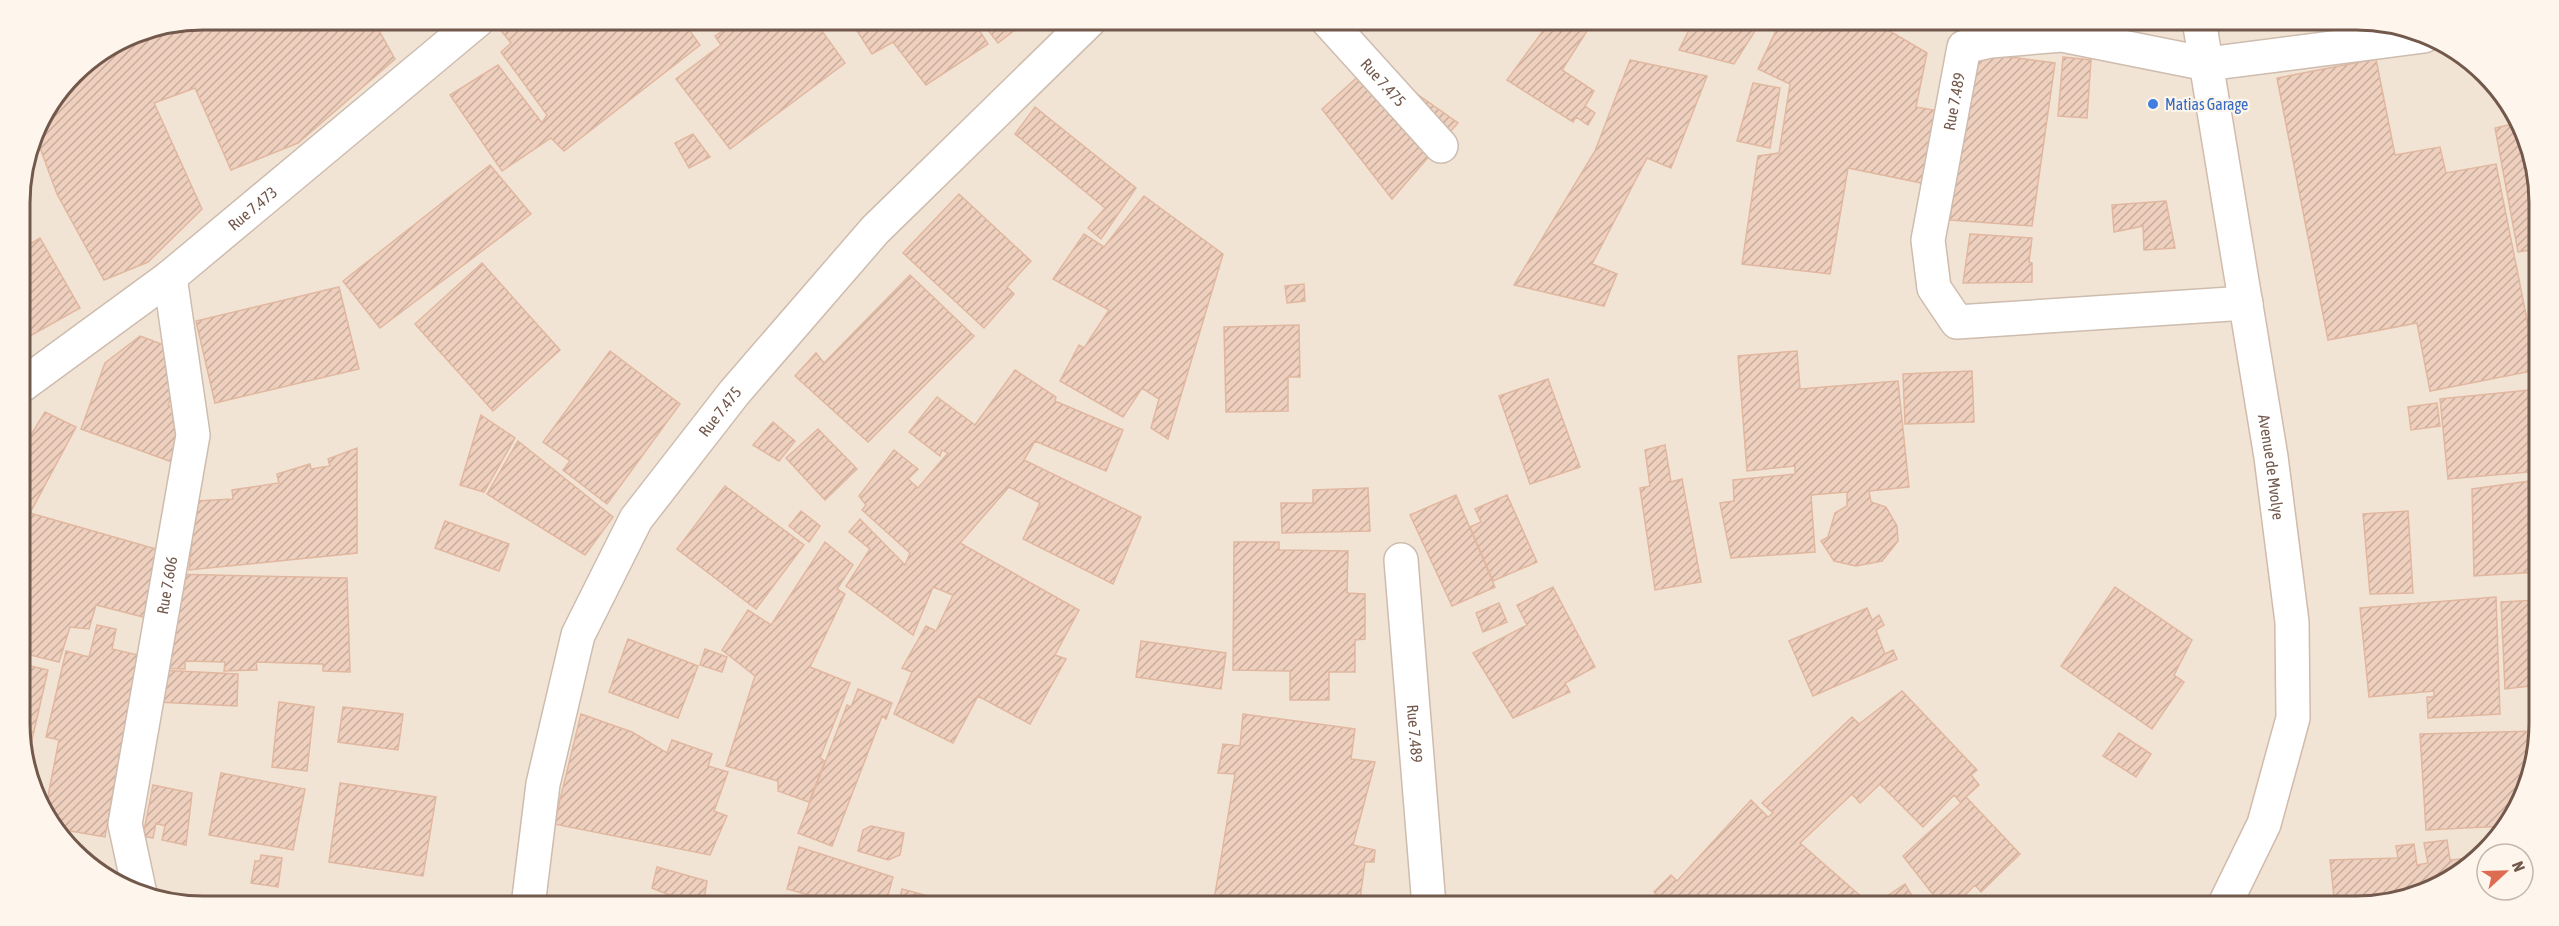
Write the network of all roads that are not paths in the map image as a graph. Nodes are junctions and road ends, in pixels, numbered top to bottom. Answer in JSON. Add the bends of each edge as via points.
{"nodes":[{"id":1,"x":466,"y":30,"type":"edge"},
{"id":2,"x":1080,"y":30,"type":"edge"},
{"id":3,"x":1336,"y":30,"type":"edge"},
{"id":4,"x":2201,"y":30,"type":"edge"},
{"id":5,"x":2408,"y":38,"type":"edge"},
{"id":6,"x":2207,"y":64,"type":"junction"},
{"id":7,"x":1441,"y":146,"type":"dead end"},
{"id":8,"x":170,"y":277,"type":"junction"},
{"id":9,"x":2246,"y":303,"type":"junction"},
{"id":10,"x":30,"y":379,"type":"edge"},
{"id":11,"x":1401,"y":561,"type":"dead end"},
{"id":12,"x":138,"y":883,"type":"edge"},
{"id":13,"x":529,"y":896,"type":"edge"},
{"id":14,"x":1428,"y":896,"type":"edge"},
{"id":15,"x":2229,"y":896,"type":"edge"}],
"edges":[{"from":1,"to":8,"type":"street","name":"Rue 7.473"},
{"from":2,"to":13,"type":"street","name":"Rue 7.475","via":[[875,230],[734,393],[636,519],[578,635],[543,783]]},
{"from":3,"to":7,"type":"street","name":"Rue 7.475"},
{"from":4,"to":6,"type":"street","name":"Avenue de Mvolye"},
{"from":5,"to":6,"type":"street","name":"Rue 7.489"},
{"from":6,"to":9,"type":"street","name":"Avenue de Mvolye"},
{"from":6,"to":9,"type":"street","name":"Rue 7.489","via":[[2062,34],[1964,46],[1928,240],[1934,288],[1957,322]]},
{"from":8,"to":10,"type":"street","name":"Rue 7.473"},
{"from":8,"to":12,"type":"street","name":"Rue 7.606","via":[[193,435],[125,824]]},
{"from":9,"to":15,"type":"street","name":"Avenue de Mvolye","via":[[2292,622],[2294,718],[2264,824]]},
{"from":11,"to":14,"type":"street","name":"Rue 7.489"}]}
